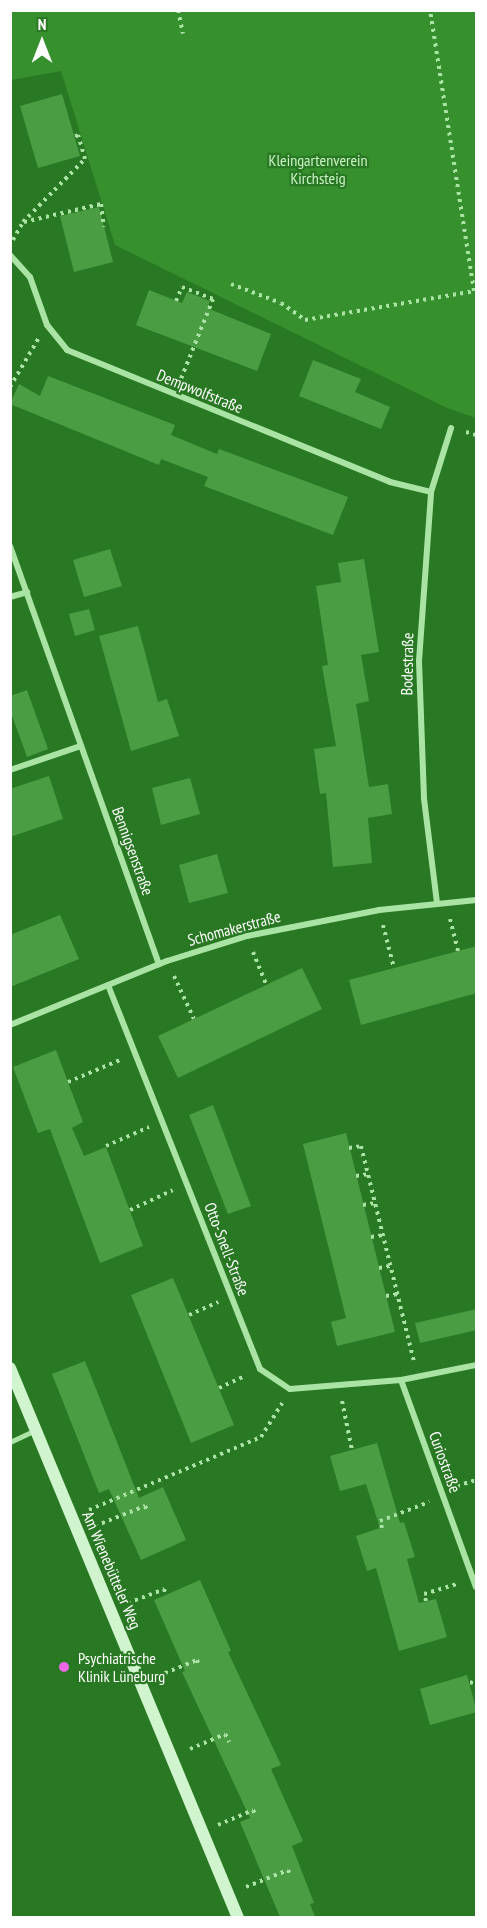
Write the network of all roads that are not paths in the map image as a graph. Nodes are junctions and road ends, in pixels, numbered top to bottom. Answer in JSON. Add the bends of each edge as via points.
{"nodes":[{"id":1,"x":10,"y":255,"type":"edge"},
{"id":2,"x":451,"y":428,"type":"dead end"},
{"id":3,"x":431,"y":492,"type":"junction"},
{"id":4,"x":10,"y":546,"type":"edge"},
{"id":5,"x":27,"y":592,"type":"junction"},
{"id":6,"x":10,"y":597,"type":"edge"},
{"id":7,"x":81,"y":746,"type":"junction"},
{"id":8,"x":10,"y":770,"type":"edge"},
{"id":9,"x":477,"y":900,"type":"edge"},
{"id":10,"x":437,"y":903,"type":"junction"},
{"id":11,"x":159,"y":964,"type":"junction"},
{"id":12,"x":108,"y":985,"type":"junction"},
{"id":13,"x":10,"y":1025,"type":"edge"},
{"id":14,"x":477,"y":1365,"type":"edge"},
{"id":15,"x":10,"y":1368,"type":"edge"},
{"id":16,"x":401,"y":1380,"type":"junction"},
{"id":17,"x":36,"y":1430,"type":"junction"},
{"id":18,"x":10,"y":1442,"type":"edge"},
{"id":19,"x":477,"y":1587,"type":"edge"},
{"id":20,"x":238,"y":1917,"type":"edge"}],
"edges":[{"from":1,"to":3,"type":"street","name":"Dempwolfstraße","via":[[30,277],[47,325],[68,350],[390,482]]},
{"from":2,"to":3,"type":"street","name":"Bodestraße"},
{"from":3,"to":10,"type":"street","name":"Bodestraße","via":[[419,661],[424,798]]},
{"from":4,"to":5,"type":"street","name":"Bennigsenstraße"},
{"from":5,"to":6,"type":"street"},
{"from":5,"to":7,"type":"street","name":"Bennigsenstraße"},
{"from":7,"to":8,"type":"street"},
{"from":7,"to":11,"type":"street","name":"Bennigsenstraße"},
{"from":9,"to":10,"type":"street","name":"Schomakerstraße"},
{"from":10,"to":11,"type":"street","name":"Schomakerstraße","via":[[379,910],[247,936]]},
{"from":11,"to":12,"type":"street","name":"Schomakerstraße"},
{"from":12,"to":13,"type":"street","name":"Schomakerstraße"},
{"from":12,"to":16,"type":"street","name":"Otto-Snell-Straße","via":[[260,1369],[290,1389]]},
{"from":14,"to":16,"type":"street"},
{"from":15,"to":17,"type":"street","name":"Am Wienebütteler Weg"},
{"from":16,"to":19,"type":"street","name":"Curiostraße"},
{"from":17,"to":18,"type":"lane"},
{"from":17,"to":20,"type":"street","name":"Am Wienebütteler Weg"}]}
